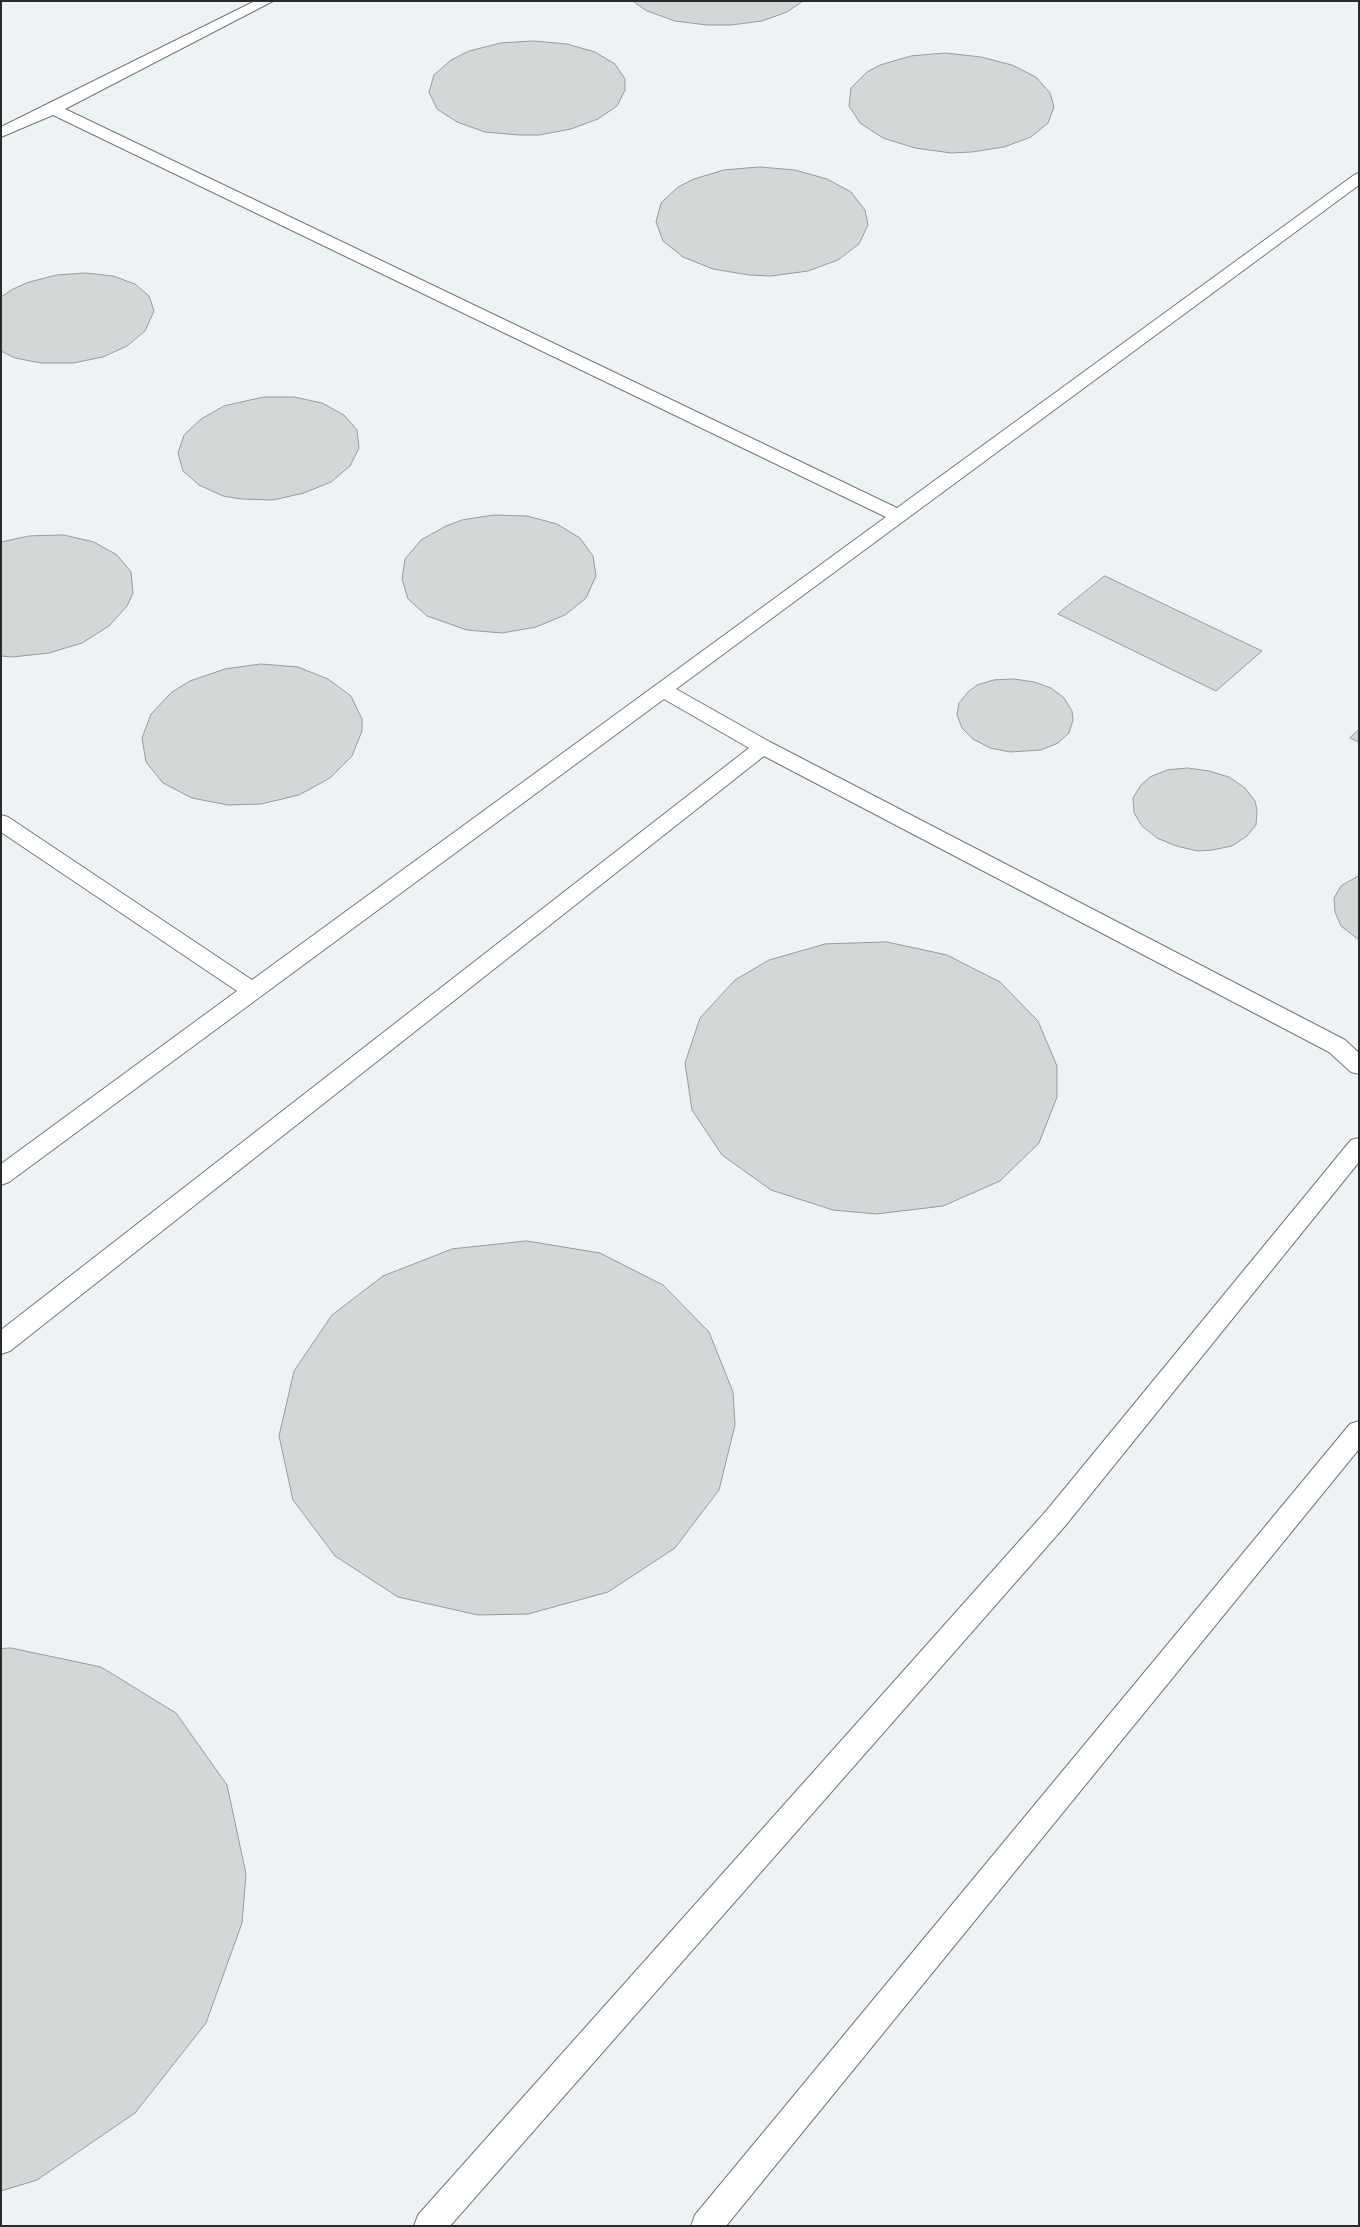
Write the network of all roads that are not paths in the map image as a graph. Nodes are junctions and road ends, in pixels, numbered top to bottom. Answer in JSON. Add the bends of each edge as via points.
{"nodes":[{"id":1,"x":266,"y":1,"type":"edge"},
{"id":2,"x":53,"y":109,"type":"junction"},
{"id":3,"x":1,"y":134,"type":"edge"},
{"id":4,"x":1359,"y":178,"type":"edge"},
{"id":5,"x":899,"y":516,"type":"junction"},
{"id":6,"x":662,"y":690,"type":"junction"},
{"id":7,"x":763,"y":746,"type":"junction"},
{"id":8,"x":1,"y":822,"type":"edge"},
{"id":9,"x":252,"y":991,"type":"junction"},
{"id":10,"x":1359,"y":1066,"type":"edge"},
{"id":11,"x":1359,"y":1146,"type":"edge"},
{"id":12,"x":1,"y":1176,"type":"edge"},
{"id":13,"x":1,"y":1344,"type":"edge"},
{"id":14,"x":1359,"y":1431,"type":"edge"},
{"id":15,"x":429,"y":2226,"type":"edge"},
{"id":16,"x":706,"y":2226,"type":"edge"}],
"edges":[{"from":1,"to":2,"type":"lane"},
{"from":2,"to":3,"type":"lane"},
{"from":2,"to":5,"type":"lane"},
{"from":4,"to":5,"type":"lane"},
{"from":5,"to":6,"type":"lane"},
{"from":6,"to":7,"type":"lane"},
{"from":6,"to":9,"type":"lane"},
{"from":7,"to":10,"type":"lane","via":[[1337,1046]]},
{"from":7,"to":13,"type":"lane"},
{"from":8,"to":9,"type":"lane"},
{"from":9,"to":12,"type":"lane"},
{"from":11,"to":15,"type":"lane","via":[[1056,1518]]},
{"from":14,"to":16,"type":"lane"}]}
